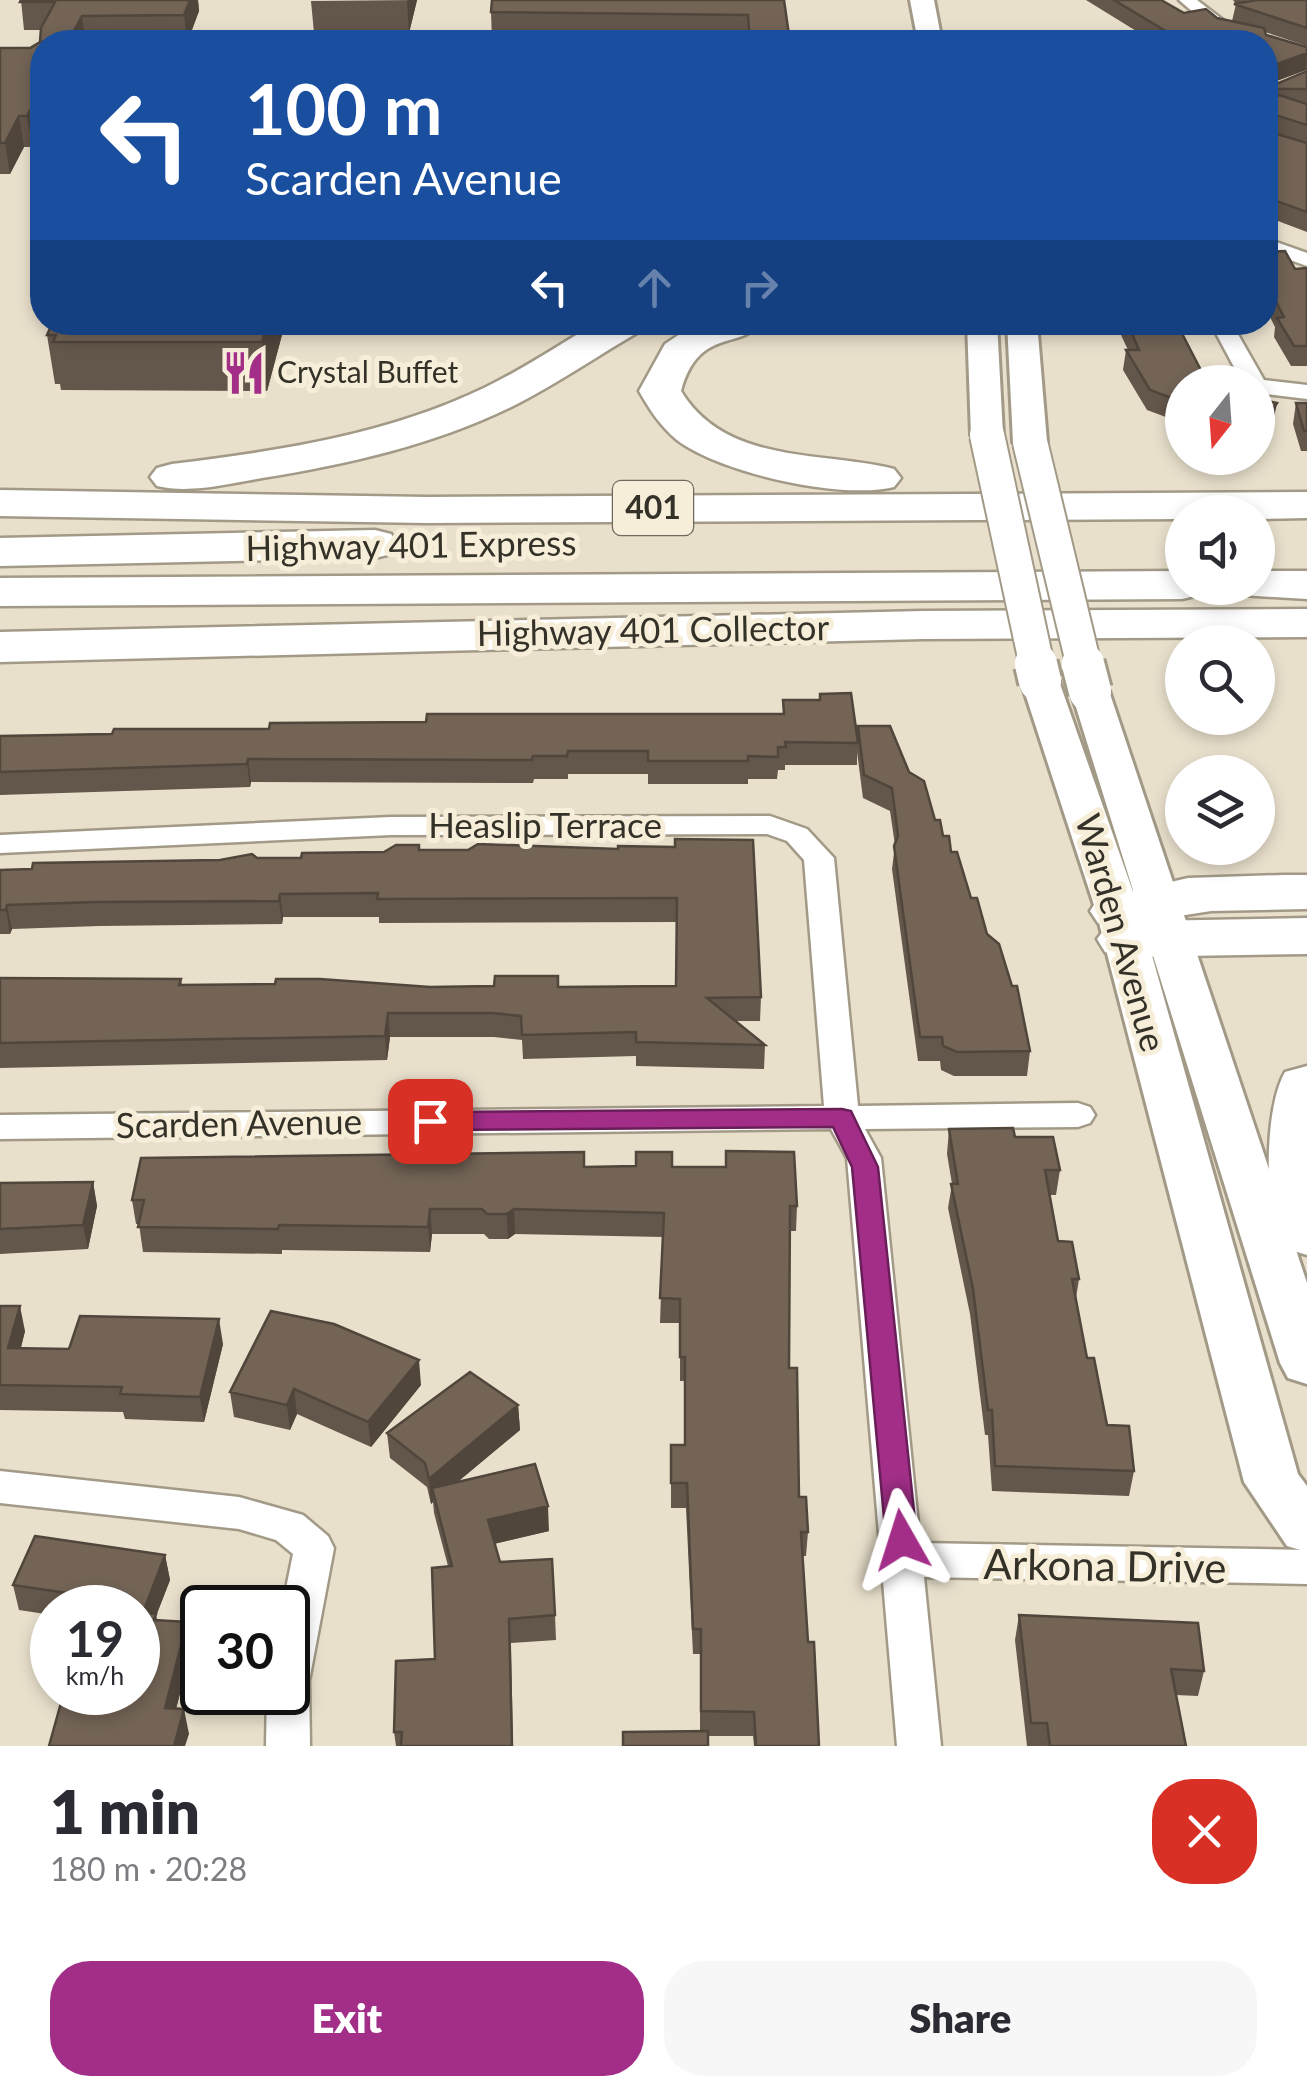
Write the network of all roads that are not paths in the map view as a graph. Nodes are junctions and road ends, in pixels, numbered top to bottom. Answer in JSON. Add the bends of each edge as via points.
{"nodes":[{"id":1,"x":922,"y":0,"type":"edge"},
{"id":2,"x":1187,"y":0,"type":"edge"},
{"id":3,"x":928,"y":30,"type":"edge"},
{"id":4,"x":1231,"y":30,"type":"edge"},
{"id":5,"x":1278,"y":46,"type":"edge"},
{"id":6,"x":1307,"y":56,"type":"edge"},
{"id":7,"x":1278,"y":249,"type":"edge"},
{"id":8,"x":1307,"y":260,"type":"edge"},
{"id":9,"x":607,"y":335,"type":"edge"},
{"id":10,"x":703,"y":335,"type":"edge"},
{"id":11,"x":983,"y":335,"type":"edge"},
{"id":12,"x":1023,"y":335,"type":"edge"},
{"id":13,"x":1226,"y":335,"type":"edge"},
{"id":14,"x":1241,"y":365,"type":"edge"},
{"id":15,"x":1275,"y":387,"type":"edge"},
{"id":16,"x":1307,"y":392,"type":"edge"},
{"id":17,"x":0,"y":480,"type":"edge"},
{"id":18,"x":1307,"y":491,"type":"edge"},
{"id":19,"x":0,"y":502,"type":"edge"},
{"id":20,"x":1307,"y":504,"type":"edge"},
{"id":21,"x":0,"y":534,"type":"edge"},
{"id":22,"x":1275,"y":542,"type":"edge"},
{"id":23,"x":1307,"y":542,"type":"edge"},
{"id":24,"x":1165,"y":543,"type":"edge"},
{"id":25,"x":411,"y":544,"type":"junction"},
{"id":26,"x":0,"y":552,"type":"edge"},
{"id":27,"x":1275,"y":584,"type":"edge"},
{"id":28,"x":1307,"y":584,"type":"edge"},
{"id":29,"x":1165,"y":585,"type":"edge"},
{"id":30,"x":0,"y":592,"type":"edge"},
{"id":31,"x":1307,"y":623,"type":"edge"},
{"id":32,"x":304,"y":639,"type":"junction"},
{"id":33,"x":0,"y":647,"type":"edge"},
{"id":34,"x":1165,"y":652,"type":"edge"},
{"id":35,"x":1275,"y":658,"type":"edge"},
{"id":36,"x":1307,"y":660,"type":"edge"},
{"id":37,"x":0,"y":844,"type":"edge"},
{"id":38,"x":1307,"y":892,"type":"edge"},
{"id":39,"x":1143,"y":922,"type":"junction"},
{"id":40,"x":1307,"y":936,"type":"edge"},
{"id":41,"x":1307,"y":1086,"type":"edge"},
{"id":42,"x":1078,"y":1114,"type":"dead end"},
{"id":43,"x":842,"y":1118,"type":"junction"},
{"id":44,"x":0,"y":1127,"type":"edge"},
{"id":45,"x":1307,"y":1231,"type":"edge"},
{"id":46,"x":1307,"y":1362,"type":"edge"},
{"id":47,"x":0,"y":1487,"type":"edge"},
{"id":48,"x":1307,"y":1529,"type":"edge"},
{"id":49,"x":904,"y":1560,"type":"junction"},
{"id":50,"x":1307,"y":1567,"type":"edge"},
{"id":51,"x":288,"y":1746,"type":"edge"},
{"id":52,"x":919,"y":1746,"type":"edge"}],
"edges":[{"from":1,"to":3,"type":"main road"},
{"from":2,"to":4,"type":"street"},
{"from":5,"to":6,"type":"street"},
{"from":7,"to":8,"type":"street"},
{"from":9,"to":17,"type":"highway","via":[[501,396],[402,437],[271,465],[142,480]]},
{"from":10,"to":18,"type":"highway","via":[[678,349],[660,391],[668,412],[700,438],[750,457],[867,477]]},
{"from":11,"to":39,"type":"main road","name":"Warden Avenue","bridge":true,"via":[[987,435],[1040,681]]},
{"from":12,"to":39,"type":"main road","name":"Warden Avenue","bridge":true,"via":[[1030,442]]},
{"from":13,"to":14,"type":"street"},
{"from":15,"to":16,"type":"street"},
{"from":19,"to":20,"type":"highway","number":"401","via":[[427,510]]},
{"from":21,"to":25,"type":"highway"},
{"from":22,"to":23,"type":"highway"},
{"from":24,"to":25,"type":"highway","name":"Highway 401 Express","number":"401"},
{"from":25,"to":26,"type":"highway","name":"Highway 401 Express","number":"401"},
{"from":27,"to":28,"type":"highway"},
{"from":29,"to":30,"type":"highway","name":"Highway 401 Express","number":"401"},
{"from":31,"to":32,"type":"highway","name":"Highway 401 Collector"},
{"from":32,"to":33,"type":"highway","name":"Highway 401 Collector"},
{"from":32,"to":34,"type":"highway"},
{"from":35,"to":36,"type":"highway"},
{"from":37,"to":43,"type":"street","name":"Heaslip Terrace","via":[[392,826],[770,826],[797,835],[819,858]]},
{"from":38,"to":39,"type":"highway","via":[[1210,891]]},
{"from":39,"to":40,"type":"highway"},
{"from":39,"to":46,"type":"main road","name":"Warden Avenue"},
{"from":39,"to":48,"type":"main road","name":"Warden Avenue","via":[[1272,1482]]},
{"from":41,"to":45,"type":"highway","via":[[1301,1150]]},
{"from":42,"to":43,"type":"street","name":"Scarden Avenue"},
{"from":43,"to":44,"type":"street","name":"Scarden Avenue"},
{"from":43,"to":49,"type":"street","via":[[865,1167]]},
{"from":47,"to":51,"type":"street","via":[[238,1513],[289,1527],[314,1548],[288,1681]]},
{"from":49,"to":50,"type":"street","name":"Arkona Drive"},
{"from":49,"to":52,"type":"street"}]}
